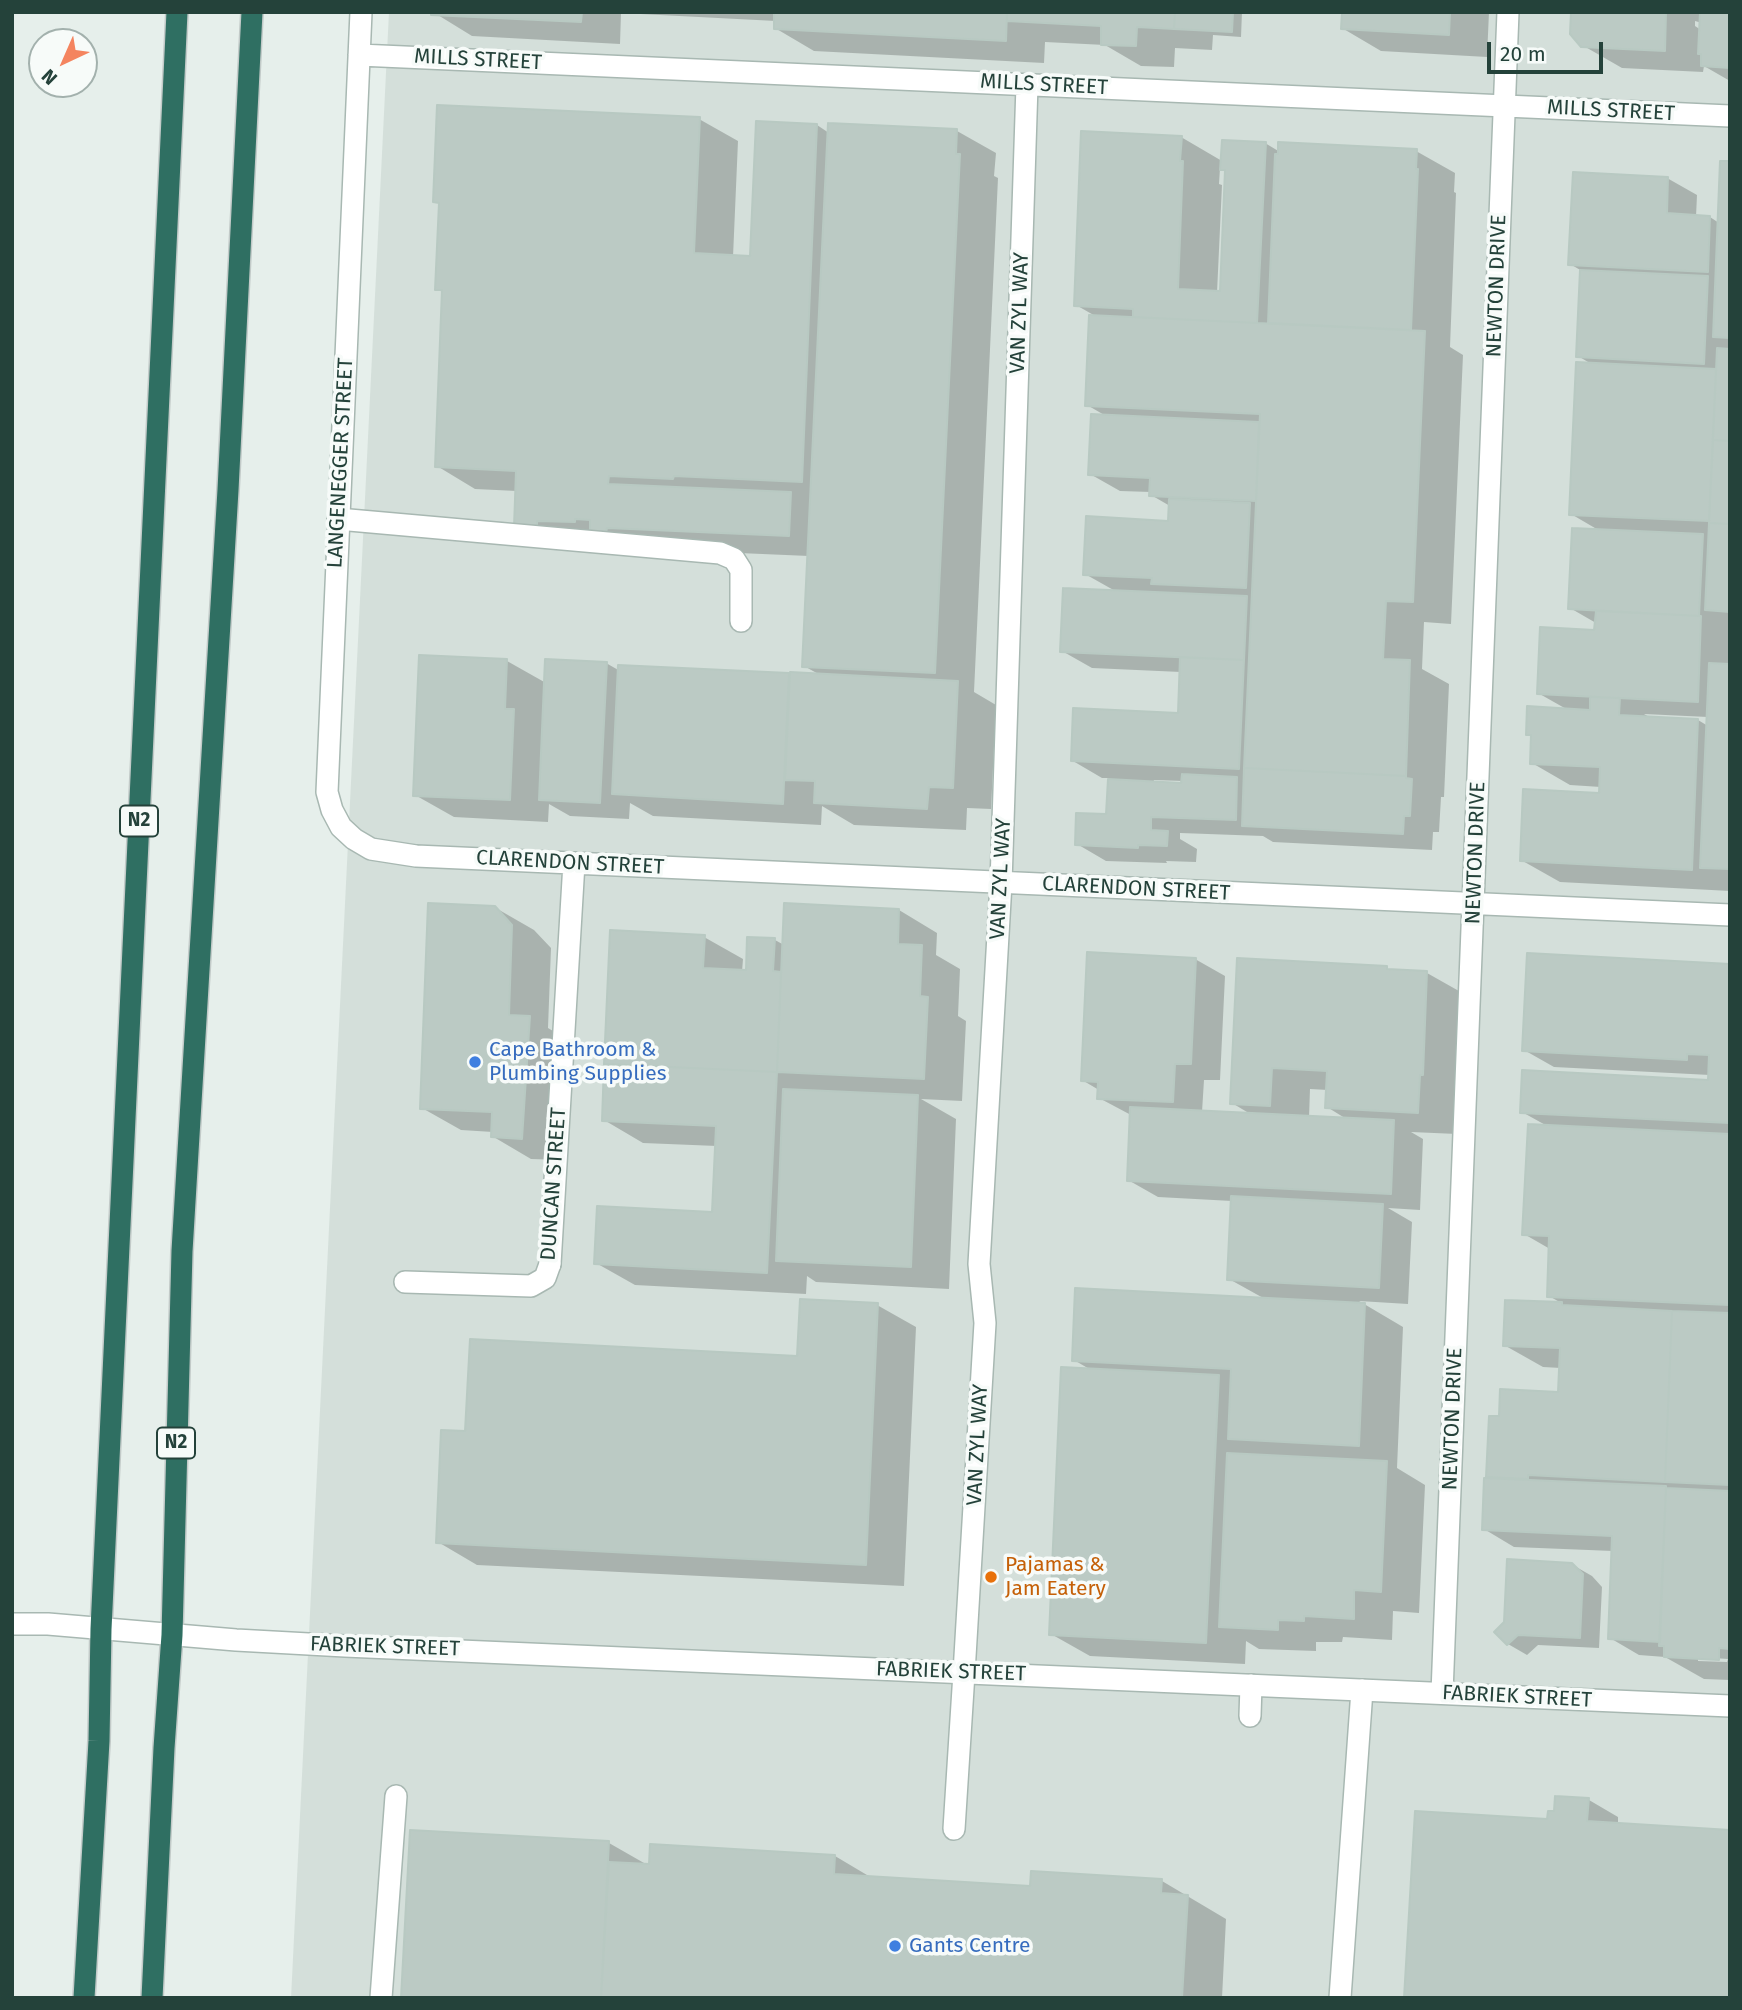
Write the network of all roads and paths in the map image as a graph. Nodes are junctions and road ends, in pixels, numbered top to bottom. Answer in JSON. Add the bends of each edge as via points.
{"nodes":[{"id":1,"x":177,"y":12,"type":"edge"},
{"id":2,"x":252,"y":12,"type":"edge"},
{"id":3,"x":361,"y":12,"type":"edge"},
{"id":4,"x":1508,"y":12,"type":"edge"},
{"id":5,"x":359,"y":55,"type":"junction"},
{"id":6,"x":1027,"y":85,"type":"junction"},
{"id":7,"x":1504,"y":106,"type":"junction"},
{"id":8,"x":1730,"y":116,"type":"edge"},
{"id":9,"x":338,"y":519,"type":"junction"},
{"id":10,"x":741,"y":621,"type":"dead end"},
{"id":11,"x":416,"y":856,"type":"joint"},
{"id":12,"x":574,"y":863,"type":"junction"},
{"id":13,"x":1001,"y":883,"type":"junction"},
{"id":14,"x":1474,"y":904,"type":"junction"},
{"id":15,"x":1730,"y":915,"type":"edge"},
{"id":16,"x":405,"y":1282,"type":"dead end"},
{"id":17,"x":12,"y":1623,"type":"edge"},
{"id":18,"x":101,"y":1629,"type":"junction"},
{"id":19,"x":172,"y":1635,"type":"junction"},
{"id":20,"x":964,"y":1673,"type":"junction"},
{"id":21,"x":1251,"y":1685,"type":"junction"},
{"id":22,"x":1362,"y":1690,"type":"junction"},
{"id":23,"x":1442,"y":1693,"type":"junction"},
{"id":24,"x":1730,"y":1706,"type":"edge"},
{"id":25,"x":1250,"y":1716,"type":"dead end"},
{"id":26,"x":396,"y":1796,"type":"dead end"},
{"id":27,"x":954,"y":1829,"type":"dead end"},
{"id":28,"x":84,"y":1998,"type":"edge"},
{"id":29,"x":152,"y":1998,"type":"edge"},
{"id":30,"x":381,"y":1998,"type":"edge"},
{"id":31,"x":1340,"y":1998,"type":"edge"}],
"edges":[{"from":1,"to":18,"type":"highway","number":"N2"},
{"from":2,"to":19,"type":"highway","number":"N2","via":[[182,1251]]},
{"from":3,"to":5,"type":"street","name":"LANGENEGGER STREET"},
{"from":4,"to":7,"type":"street","name":"NEWTON DRIVE"},
{"from":5,"to":6,"type":"street","name":"MILLS STREET"},
{"from":5,"to":9,"type":"street","name":"LANGENEGGER STREET"},
{"from":6,"to":7,"type":"street","name":"MILLS STREET"},
{"from":6,"to":13,"type":"street","name":"VAN ZYL WAY"},
{"from":7,"to":8,"type":"street","name":"MILLS STREET"},
{"from":7,"to":14,"type":"street","name":"NEWTON DRIVE"},
{"from":9,"to":10,"type":"street","via":[[720,553],[733,559],[741,570]]},
{"from":9,"to":11,"type":"street","name":"LANGENEGGER STREET","via":[[327,792],[336,818],[354,839],[370,849]]},
{"from":11,"to":12,"type":"street","name":"CLARENDON STREET"},
{"from":12,"to":13,"type":"street","name":"CLARENDON STREET"},
{"from":12,"to":16,"type":"street","name":"DUNCAN STREET","via":[[550,1264],[545,1278],[531,1286]]},
{"from":13,"to":14,"type":"street","name":"CLARENDON STREET"},
{"from":13,"to":20,"type":"street","name":"VAN ZYL WAY","via":[[979,1264],[985,1323]]},
{"from":14,"to":15,"type":"street","name":"CLARENDON STREET"},
{"from":14,"to":23,"type":"street","name":"NEWTON DRIVE"},
{"from":17,"to":18,"type":"street","name":"FABRIEK STREET"},
{"from":18,"to":19,"type":"street","name":"FABRIEK STREET"},
{"from":18,"to":28,"type":"highway","number":"N2"},
{"from":19,"to":20,"type":"street","name":"FABRIEK STREET"},
{"from":19,"to":29,"type":"highway","number":"N2"},
{"from":20,"to":21,"type":"street","name":"FABRIEK STREET"},
{"from":20,"to":27,"type":"street","name":"VAN ZYL WAY"},
{"from":21,"to":22,"type":"street","name":"FABRIEK STREET"},
{"from":21,"to":25,"type":"street"},
{"from":22,"to":23,"type":"street","name":"FABRIEK STREET"},
{"from":22,"to":31,"type":"street"},
{"from":23,"to":24,"type":"street","name":"FABRIEK STREET"},
{"from":26,"to":30,"type":"street"}]}
